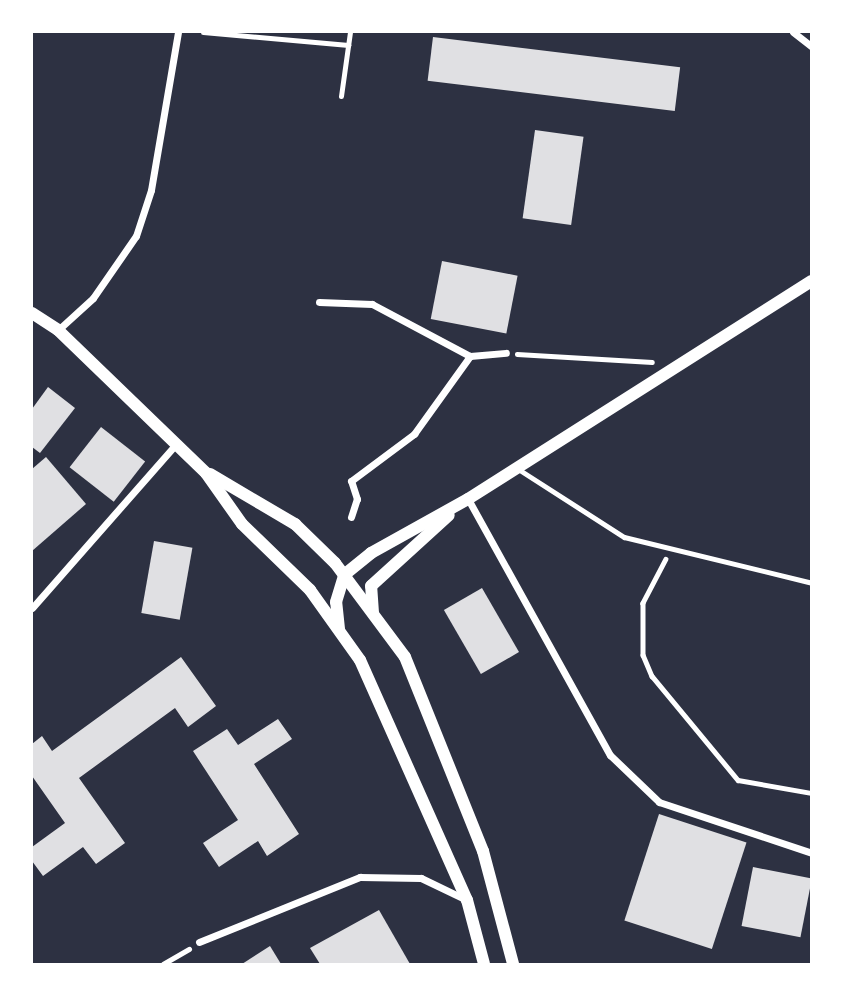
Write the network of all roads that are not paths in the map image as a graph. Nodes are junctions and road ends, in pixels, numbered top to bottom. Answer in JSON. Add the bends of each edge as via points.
{"nodes":[{"id":1,"x":178,"y":32,"type":"edge"},
{"id":2,"x":203,"y":32,"type":"edge"},
{"id":3,"x":350,"y":32,"type":"edge"},
{"id":4,"x":793,"y":32,"type":"edge"},
{"id":5,"x":348,"y":46,"type":"junction"},
{"id":6,"x":811,"y":47,"type":"edge"},
{"id":7,"x":341,"y":96,"type":"dead end"},
{"id":8,"x":811,"y":281,"type":"edge"},
{"id":9,"x":319,"y":302,"type":"dead end"},
{"id":10,"x":32,"y":313,"type":"edge"},
{"id":11,"x":58,"y":330,"type":"junction"},
{"id":12,"x":506,"y":353,"type":"road end"},
{"id":13,"x":470,"y":356,"type":"junction"},
{"id":14,"x":176,"y":444,"type":"junction"},
{"id":15,"x":516,"y":467,"type":"junction"},
{"id":16,"x":206,"y":472,"type":"junction"},
{"id":17,"x":468,"y":499,"type":"junction"},
{"id":18,"x":351,"y":517,"type":"dead end"},
{"id":19,"x":344,"y":575,"type":"junction"},
{"id":20,"x":811,"y":583,"type":"edge"},
{"id":21,"x":32,"y":608,"type":"edge"},
{"id":22,"x":373,"y":613,"type":"junction"},
{"id":23,"x":339,"y":630,"type":"junction"},
{"id":24,"x":811,"y":853,"type":"edge"},
{"id":25,"x":467,"y":900,"type":"junction"},
{"id":26,"x":199,"y":943,"type":"road end"},
{"id":27,"x":484,"y":964,"type":"edge"},
{"id":28,"x":513,"y":964,"type":"edge"}],
"edges":[{"from":1,"to":11,"type":"street","via":[[152,190],[136,236],[93,298]]},
{"from":2,"to":5,"type":"lane"},
{"from":3,"to":5,"type":"lane"},
{"from":4,"to":6,"type":"street"},
{"from":5,"to":7,"type":"lane"},
{"from":8,"to":15,"type":"street"},
{"from":9,"to":13,"type":"street","via":[[372,304]]},
{"from":10,"to":11,"type":"street"},
{"from":11,"to":14,"type":"street"},
{"from":12,"to":13,"type":"street"},
{"from":13,"to":18,"type":"street","via":[[414,434],[351,481],[358,499]]},
{"from":14,"to":16,"type":"street"},
{"from":14,"to":21,"type":"street"},
{"from":15,"to":17,"type":"street"},
{"from":15,"to":20,"type":"lane","via":[[624,537]]},
{"from":16,"to":19,"type":"street","via":[[295,524]]},
{"from":16,"to":23,"type":"street","via":[[242,524],[292,570]]},
{"from":17,"to":19,"type":"street","via":[[371,553]]},
{"from":17,"to":22,"type":"street","via":[[371,586]]},
{"from":17,"to":24,"type":"street","via":[[610,755],[659,802]]},
{"from":19,"to":22,"type":"street"},
{"from":19,"to":23,"type":"street","via":[[336,601]]},
{"from":22,"to":28,"type":"street","via":[[405,657],[450,757]]},
{"from":23,"to":25,"type":"street","via":[[360,660]]},
{"from":25,"to":26,"type":"street","via":[[421,878],[360,877]]},
{"from":25,"to":27,"type":"street"}]}
